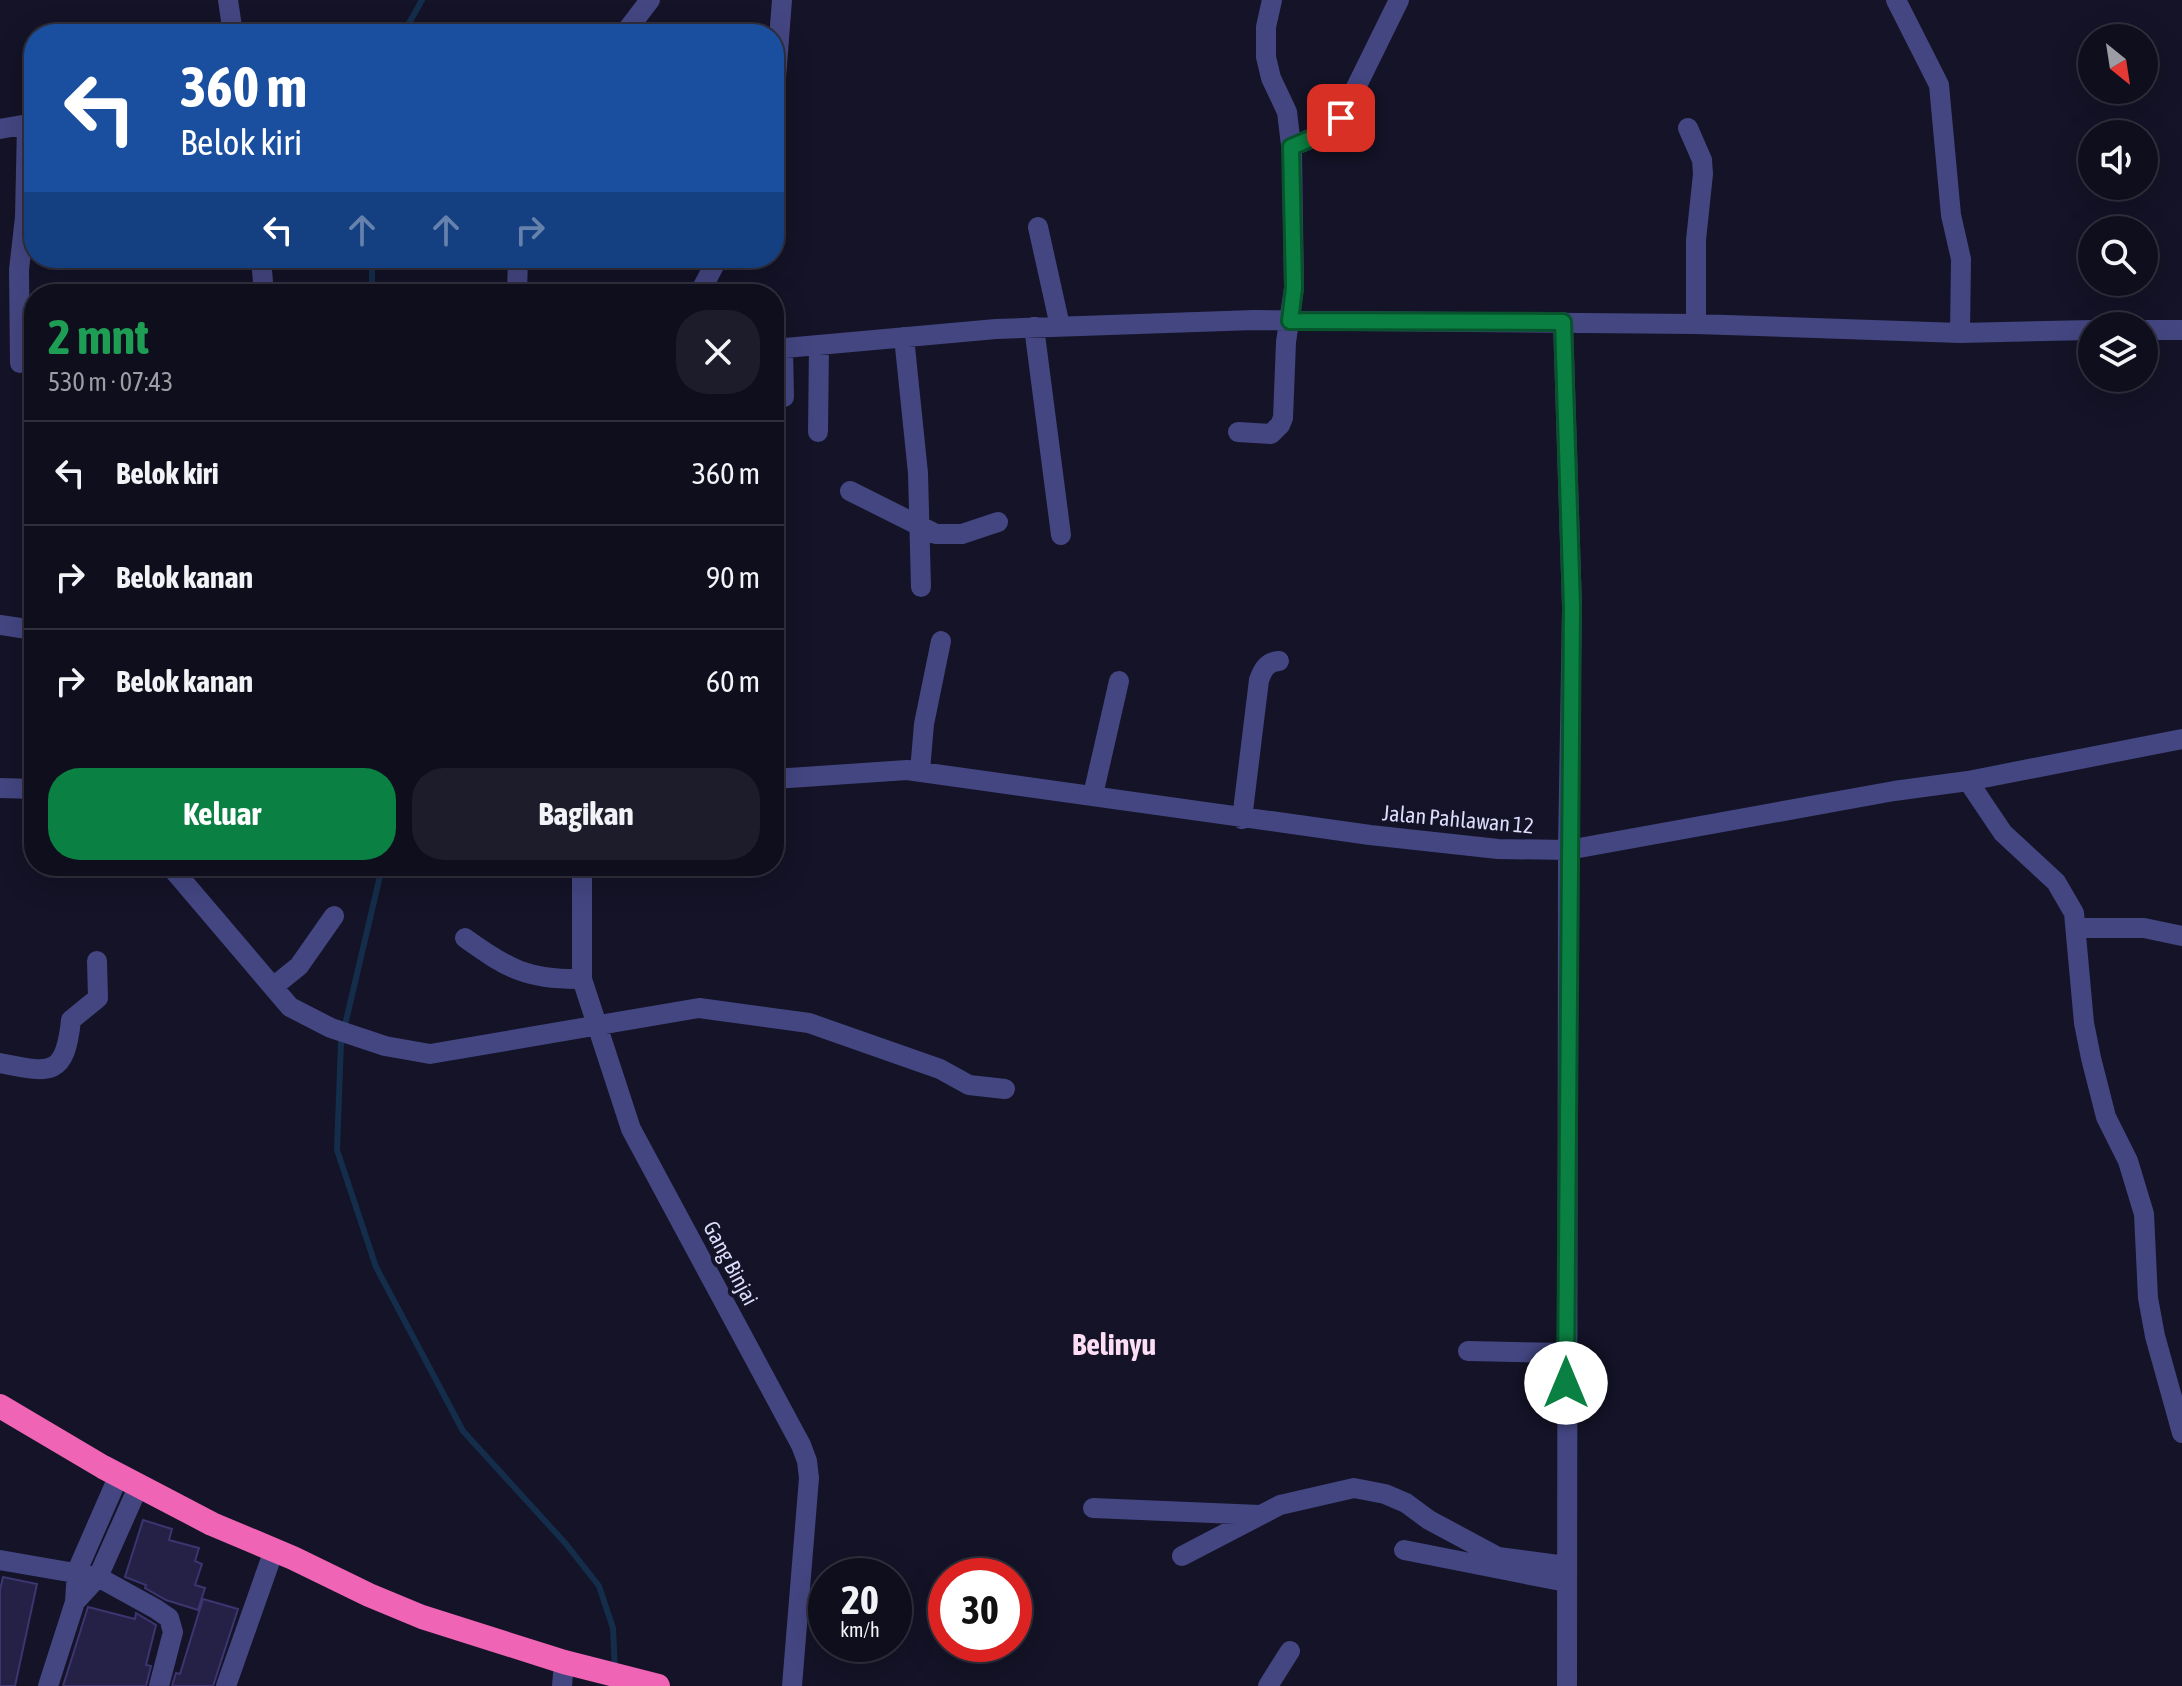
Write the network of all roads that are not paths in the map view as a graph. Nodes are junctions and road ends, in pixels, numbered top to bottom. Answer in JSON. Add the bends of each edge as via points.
{"nodes":[{"id":1,"x":228,"y":0,"type":"edge"},
{"id":2,"x":650,"y":0,"type":"edge"},
{"id":3,"x":782,"y":0,"type":"edge"},
{"id":4,"x":1272,"y":0,"type":"edge"},
{"id":5,"x":1399,"y":0,"type":"edge"},
{"id":6,"x":1896,"y":0,"type":"edge"},
{"id":7,"x":232,"y":24,"type":"edge"},
{"id":8,"x":632,"y":24,"type":"edge"},
{"id":9,"x":780,"y":24,"type":"edge"},
{"id":10,"x":24,"y":125,"type":"edge"},
{"id":11,"x":1688,"y":128,"type":"dead end"},
{"id":12,"x":0,"y":129,"type":"edge"},
{"id":13,"x":1291,"y":147,"type":"junction"},
{"id":14,"x":24,"y":226,"type":"edge"},
{"id":15,"x":1038,"y":227,"type":"dead end"},
{"id":16,"x":1290,"y":321,"type":"junction"},
{"id":17,"x":1563,"y":322,"type":"junction"},
{"id":18,"x":1696,"y":324,"type":"junction"},
{"id":19,"x":1060,"y":326,"type":"junction"},
{"id":20,"x":24,"y":327,"type":"edge"},
{"id":21,"x":1034,"y":327,"type":"junction"},
{"id":22,"x":2078,"y":330,"type":"edge"},
{"id":23,"x":2158,"y":330,"type":"edge"},
{"id":24,"x":2182,"y":330,"type":"edge"},
{"id":25,"x":1960,"y":333,"type":"junction"},
{"id":26,"x":904,"y":337,"type":"junction"},
{"id":27,"x":819,"y":345,"type":"junction"},
{"id":28,"x":784,"y":348,"type":"edge"},
{"id":29,"x":24,"y":362,"type":"edge"},
{"id":30,"x":0,"y":369,"type":"edge"},
{"id":31,"x":818,"y":432,"type":"dead end"},
{"id":32,"x":1238,"y":432,"type":"dead end"},
{"id":33,"x":850,"y":491,"type":"dead end"},
{"id":34,"x":998,"y":522,"type":"dead end"},
{"id":35,"x":919,"y":525,"type":"junction"},
{"id":36,"x":1061,"y":535,"type":"dead end"},
{"id":37,"x":921,"y":587,"type":"dead end"},
{"id":38,"x":0,"y":625,"type":"edge"},
{"id":39,"x":24,"y":629,"type":"edge"},
{"id":40,"x":941,"y":641,"type":"dead end"},
{"id":41,"x":1279,"y":661,"type":"dead end"},
{"id":42,"x":1119,"y":681,"type":"dead end"},
{"id":43,"x":2182,"y":739,"type":"edge"},
{"id":44,"x":920,"y":771,"type":"junction"},
{"id":45,"x":784,"y":778,"type":"edge"},
{"id":46,"x":1968,"y":781,"type":"junction"},
{"id":47,"x":0,"y":788,"type":"edge"},
{"id":48,"x":24,"y":789,"type":"edge"},
{"id":49,"x":1093,"y":795,"type":"junction"},
{"id":50,"x":1242,"y":819,"type":"junction"},
{"id":51,"x":1568,"y":850,"type":"junction"},
{"id":52,"x":179,"y":876,"type":"edge"},
{"id":53,"x":582,"y":876,"type":"edge"},
{"id":54,"x":334,"y":916,"type":"dead end"},
{"id":55,"x":2076,"y":928,"type":"junction"},
{"id":56,"x":2182,"y":936,"type":"edge"},
{"id":57,"x":465,"y":938,"type":"dead end"},
{"id":58,"x":97,"y":961,"type":"dead end"},
{"id":59,"x":582,"y":979,"type":"junction"},
{"id":60,"x":273,"y":987,"type":"junction"},
{"id":61,"x":599,"y":1027,"type":"junction"},
{"id":62,"x":0,"y":1063,"type":"edge"},
{"id":63,"x":1005,"y":1089,"type":"dead end"},
{"id":64,"x":1468,"y":1351,"type":"dead end"},
{"id":65,"x":1566,"y":1353,"type":"junction"},
{"id":66,"x":0,"y":1406,"type":"edge"},
{"id":67,"x":2182,"y":1433,"type":"edge"},
{"id":68,"x":129,"y":1480,"type":"junction"},
{"id":69,"x":1093,"y":1508,"type":"dead end"},
{"id":70,"x":1260,"y":1515,"type":"junction"},
{"id":71,"x":274,"y":1550,"type":"junction"},
{"id":72,"x":1404,"y":1550,"type":"dead end"},
{"id":73,"x":1182,"y":1556,"type":"dead end"},
{"id":74,"x":0,"y":1560,"type":"edge"},
{"id":75,"x":77,"y":1571,"type":"junction"},
{"id":76,"x":1566,"y":1574,"type":"junction"},
{"id":77,"x":98,"y":1577,"type":"junction"},
{"id":78,"x":75,"y":1602,"type":"junction"},
{"id":79,"x":1290,"y":1651,"type":"dead end"},
{"id":80,"x":563,"y":1674,"type":"edge"},
{"id":81,"x":48,"y":1686,"type":"edge"},
{"id":82,"x":159,"y":1686,"type":"edge"},
{"id":83,"x":226,"y":1686,"type":"edge"},
{"id":84,"x":658,"y":1686,"type":"edge"},
{"id":85,"x":792,"y":1686,"type":"edge"},
{"id":86,"x":1268,"y":1686,"type":"edge"},
{"id":87,"x":1567,"y":1686,"type":"edge"}],
"edges":[{"from":1,"to":7,"type":"street"},
{"from":2,"to":8,"type":"street"},
{"from":3,"to":9,"type":"street"},
{"from":4,"to":13,"type":"street","via":[[1266,57],[1287,112]]},
{"from":5,"to":13,"type":"street","via":[[1341,118],[1324,133]]},
{"from":6,"to":25,"type":"street","via":[[1939,85],[1951,215],[1961,259]]},
{"from":10,"to":12,"type":"street"},
{"from":11,"to":18,"type":"street","via":[[1703,174]]},
{"from":13,"to":16,"type":"street"},
{"from":14,"to":20,"type":"street","via":[[19,270]]},
{"from":15,"to":19,"type":"street"},
{"from":16,"to":17,"type":"street"},
{"from":16,"to":19,"type":"street"},
{"from":16,"to":32,"type":"street","via":[[1280,425],[1271,434]]},
{"from":17,"to":18,"type":"street"},
{"from":17,"to":51,"type":"street","via":[[1572,607]]},
{"from":18,"to":25,"type":"street"},
{"from":19,"to":21,"type":"street"},
{"from":21,"to":26,"type":"street"},
{"from":21,"to":36,"type":"street"},
{"from":22,"to":25,"type":"street"},
{"from":23,"to":24,"type":"street"},
{"from":26,"to":27,"type":"street"},
{"from":26,"to":35,"type":"street"},
{"from":27,"to":28,"type":"street"},
{"from":27,"to":31,"type":"street"},
{"from":29,"to":30,"type":"street"},
{"from":33,"to":35,"type":"street"},
{"from":34,"to":35,"type":"street","via":[[949,536]]},
{"from":35,"to":37,"type":"street"},
{"from":38,"to":39,"type":"street"},
{"from":40,"to":44,"type":"street"},
{"from":41,"to":50,"type":"street","via":[[1263,669],[1259,680]]},
{"from":42,"to":49,"type":"street"},
{"from":43,"to":46,"type":"street","name":"Jalan Pahlawan 12"},
{"from":44,"to":45,"type":"street","name":"Jalan Pahlawan 12"},
{"from":44,"to":49,"type":"street","name":"Jalan Pahlawan 12"},
{"from":46,"to":51,"type":"street","name":"Jalan Pahlawan 12"},
{"from":46,"to":55,"type":"street","via":[[2003,833],[2056,882],[2074,913]]},
{"from":47,"to":48,"type":"street"},
{"from":49,"to":50,"type":"street","name":"Jalan Pahlawan 12"},
{"from":50,"to":51,"type":"street","name":"Jalan Pahlawan 12","via":[[1498,849]]},
{"from":51,"to":65,"type":"street"},
{"from":52,"to":60,"type":"street"},
{"from":53,"to":59,"type":"street","name":"Gang Binjai"},
{"from":54,"to":60,"type":"street","via":[[299,966]]},
{"from":55,"to":56,"type":"street","via":[[2144,928]]},
{"from":55,"to":67,"type":"street","via":[[2091,1058],[2106,1117],[2128,1161],[2144,1214],[2148,1298]]},
{"from":57,"to":59,"type":"street","via":[[521,973]]},
{"from":58,"to":62,"type":"street","via":[[98,998],[71,1020],[68,1049],[53,1067],[41,1072]]},
{"from":59,"to":61,"type":"street","name":"Gang Binjai"},
{"from":60,"to":61,"type":"street","via":[[290,1007],[331,1028],[430,1054]]},
{"from":61,"to":63,"type":"street","via":[[699,1008],[809,1023],[940,1069],[969,1085]]},
{"from":61,"to":85,"type":"street","name":"Gang Binjai","via":[[631,1129],[807,1461]]},
{"from":64,"to":65,"type":"street"},
{"from":65,"to":76,"type":"street"},
{"from":66,"to":68,"type":"highway"},
{"from":68,"to":71,"type":"highway"},
{"from":68,"to":75,"type":"street"},
{"from":68,"to":77,"type":"street"},
{"from":69,"to":70,"type":"street"},
{"from":70,"to":73,"type":"street"},
{"from":70,"to":76,"type":"street","via":[[1280,1505],[1354,1488],[1406,1503],[1498,1557]]},
{"from":71,"to":80,"type":"highway"},
{"from":71,"to":83,"type":"street"},
{"from":72,"to":76,"type":"street"},
{"from":74,"to":75,"type":"street"},
{"from":75,"to":77,"type":"street"},
{"from":75,"to":78,"type":"street"},
{"from":76,"to":87,"type":"street"},
{"from":77,"to":78,"type":"street"},
{"from":77,"to":82,"type":"street","via":[[169,1618],[173,1632]]},
{"from":78,"to":81,"type":"street"},
{"from":79,"to":86,"type":"street"},
{"from":80,"to":84,"type":"highway","via":[[614,1675]]}]}
